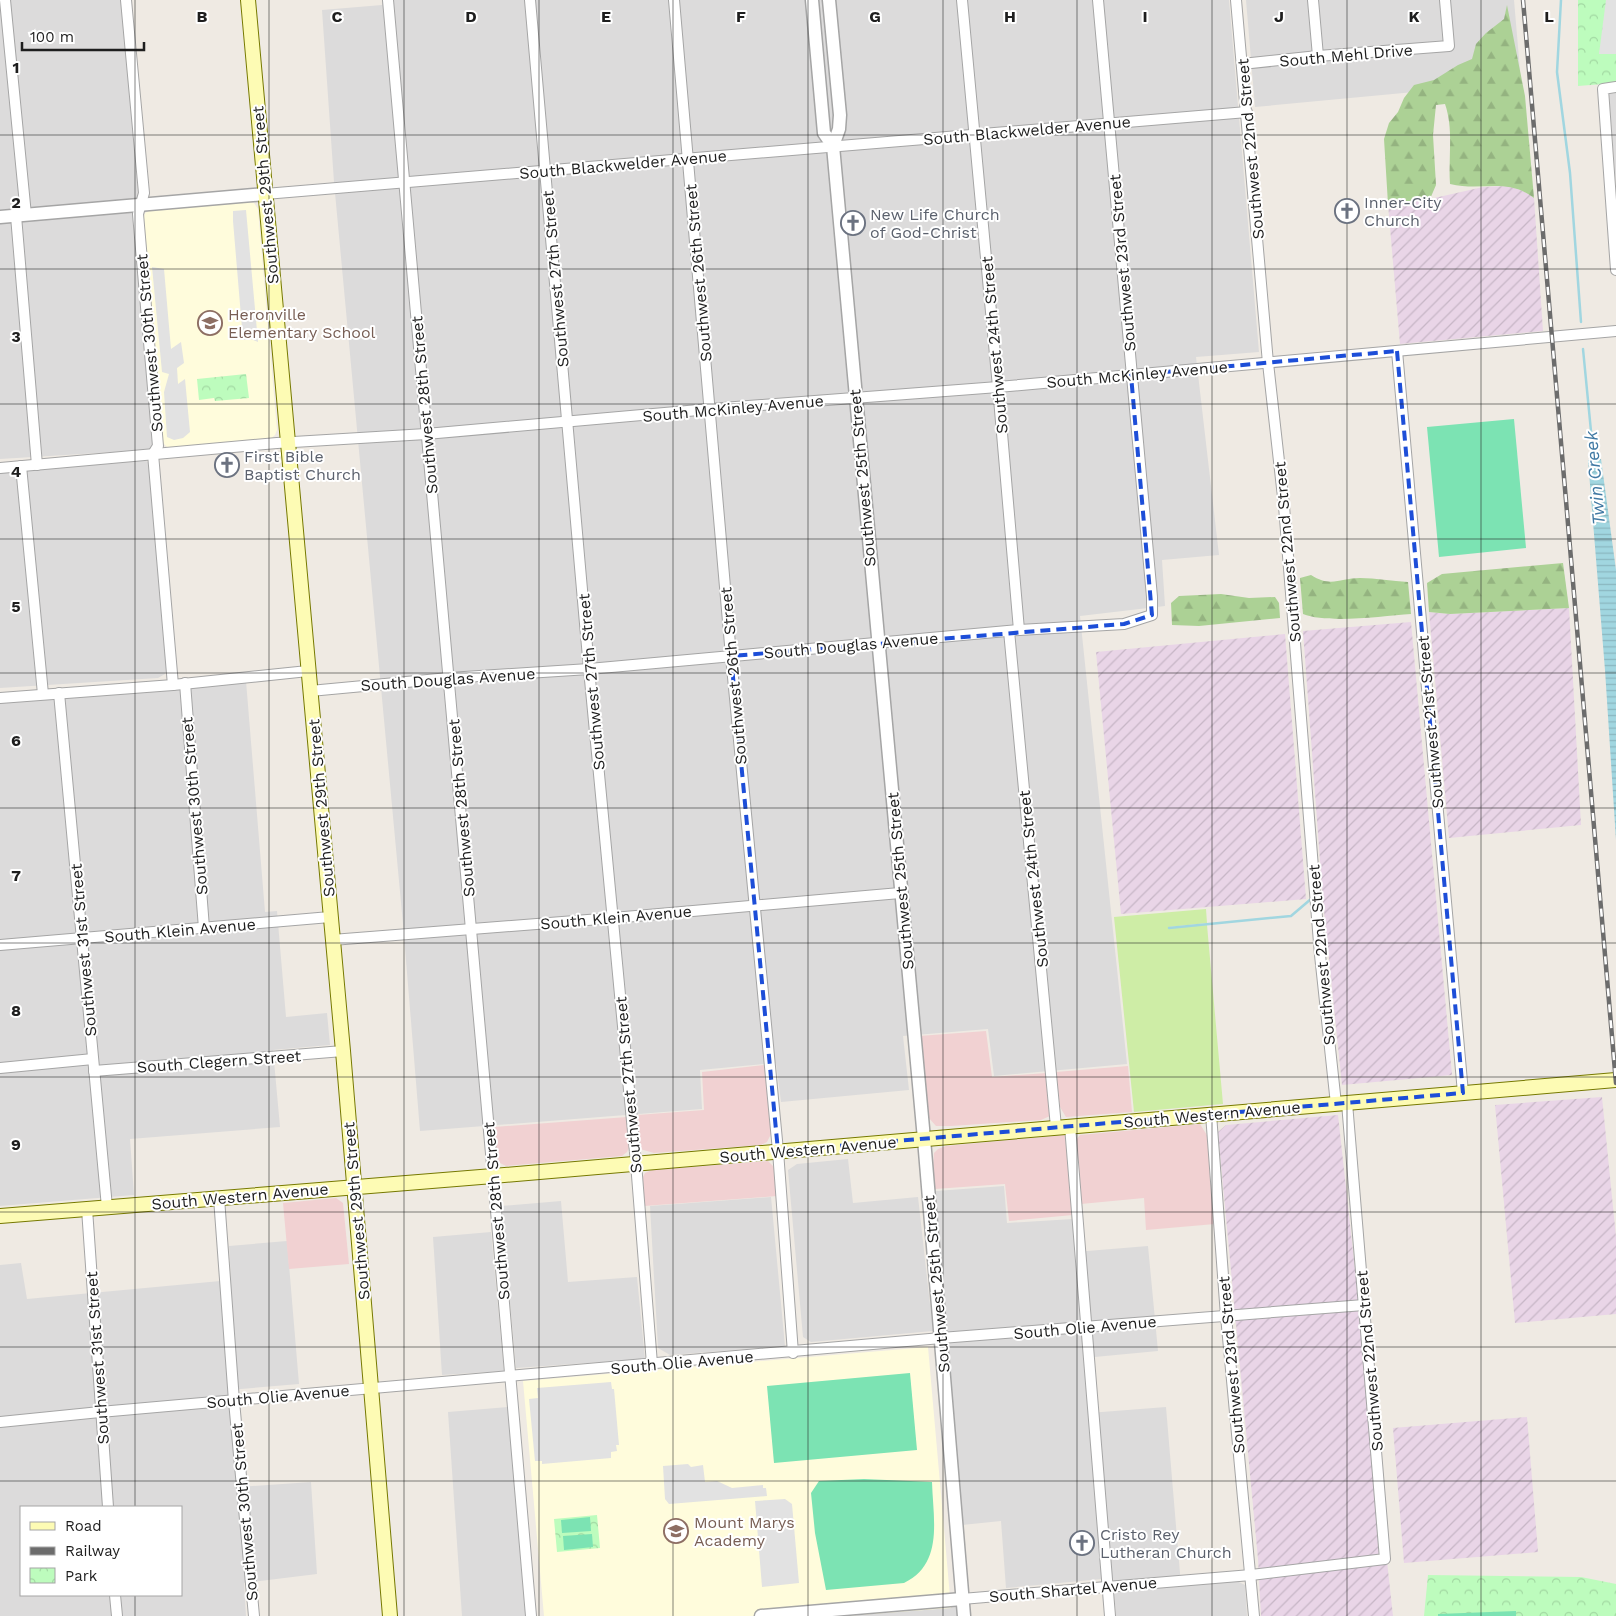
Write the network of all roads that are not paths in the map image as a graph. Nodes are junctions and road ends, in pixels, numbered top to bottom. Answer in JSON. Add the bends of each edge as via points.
{"nodes":[{"id":1,"x":5,"y":0,"type":"edge"},
{"id":2,"x":126,"y":0,"type":"edge"},
{"id":3,"x":248,"y":0,"type":"edge"},
{"id":4,"x":388,"y":0,"type":"edge"},
{"id":5,"x":530,"y":0,"type":"edge"},
{"id":6,"x":674,"y":0,"type":"edge"},
{"id":7,"x":812,"y":0,"type":"edge"},
{"id":8,"x":829,"y":0,"type":"edge"},
{"id":9,"x":962,"y":0,"type":"edge"},
{"id":10,"x":1098,"y":0,"type":"edge"},
{"id":11,"x":1236,"y":0,"type":"edge"},
{"id":12,"x":1313,"y":0,"type":"edge"},
{"id":13,"x":1445,"y":0,"type":"edge"},
{"id":14,"x":1318,"y":56,"type":"junction"},
{"id":15,"x":1242,"y":64,"type":"junction"},
{"id":16,"x":1616,"y":87,"type":"edge"},
{"id":17,"x":1247,"y":112,"type":"junction"},
{"id":18,"x":1110,"y":123,"type":"junction"},
{"id":19,"x":975,"y":134,"type":"junction"},
{"id":20,"x":833,"y":146,"type":"junction"},
{"id":21,"x":687,"y":158,"type":"junction"},
{"id":22,"x":545,"y":170,"type":"junction"},
{"id":23,"x":404,"y":182,"type":"junction"},
{"id":24,"x":265,"y":194,"type":"junction"},
{"id":25,"x":140,"y":205,"type":"junction"},
{"id":26,"x":21,"y":215,"type":"junction"},
{"id":27,"x":0,"y":217,"type":"edge"},
{"id":28,"x":1616,"y":270,"type":"edge"},
{"id":29,"x":1616,"y":332,"type":"edge"},
{"id":30,"x":1397,"y":351,"type":"junction"},
{"id":31,"x":1268,"y":363,"type":"junction"},
{"id":32,"x":1131,"y":375,"type":"junction"},
{"id":33,"x":998,"y":387,"type":"junction"},
{"id":34,"x":855,"y":398,"type":"junction"},
{"id":35,"x":710,"y":409,"type":"junction"},
{"id":36,"x":568,"y":422,"type":"junction"},
{"id":37,"x":426,"y":434,"type":"junction"},
{"id":38,"x":288,"y":443,"type":"junction"},
{"id":39,"x":153,"y":454,"type":"junction"},
{"id":40,"x":37,"y":464,"type":"junction"},
{"id":41,"x":21,"y":466,"type":"junction"},
{"id":42,"x":0,"y":468,"type":"edge"},
{"id":43,"x":1152,"y":616,"type":"joint"},
{"id":44,"x":1014,"y":631,"type":"junction"},
{"id":45,"x":878,"y":642,"type":"junction"},
{"id":46,"x":731,"y":656,"type":"junction"},
{"id":47,"x":589,"y":669,"type":"junction"},
{"id":48,"x":308,"y":671,"type":"junction"},
{"id":49,"x":449,"y":678,"type":"junction"},
{"id":50,"x":184,"y":683,"type":"junction"},
{"id":51,"x":173,"y":685,"type":"junction"},
{"id":52,"x":310,"y":691,"type":"junction"},
{"id":53,"x":59,"y":693,"type":"junction"},
{"id":54,"x":43,"y":694,"type":"junction"},
{"id":55,"x":0,"y":698,"type":"edge"},
{"id":56,"x":900,"y":893,"type":"junction"},
{"id":57,"x":754,"y":906,"type":"junction"},
{"id":58,"x":330,"y":917,"type":"junction"},
{"id":59,"x":613,"y":918,"type":"junction"},
{"id":60,"x":204,"y":928,"type":"junction"},
{"id":61,"x":471,"y":928,"type":"junction"},
{"id":62,"x":81,"y":939,"type":"junction"},
{"id":63,"x":332,"y":940,"type":"junction"},
{"id":64,"x":0,"y":945,"type":"edge"},
{"id":65,"x":343,"y":1051,"type":"junction"},
{"id":66,"x":93,"y":1060,"type":"junction"},
{"id":67,"x":0,"y":1068,"type":"edge"},
{"id":68,"x":94,"y":1071,"type":"junction"},
{"id":69,"x":1616,"y":1080,"type":"edge"},
{"id":70,"x":1463,"y":1093,"type":"junction"},
{"id":71,"x":1342,"y":1103,"type":"junction"},
{"id":72,"x":1211,"y":1114,"type":"junction"},
{"id":73,"x":1063,"y":1127,"type":"junction"},
{"id":74,"x":924,"y":1139,"type":"junction"},
{"id":75,"x":778,"y":1152,"type":"junction"},
{"id":76,"x":636,"y":1163,"type":"junction"},
{"id":77,"x":494,"y":1176,"type":"junction"},
{"id":78,"x":354,"y":1187,"type":"junction"},
{"id":79,"x":219,"y":1198,"type":"junction"},
{"id":80,"x":107,"y":1207,"type":"junction"},
{"id":81,"x":86,"y":1209,"type":"junction"},
{"id":82,"x":0,"y":1216,"type":"edge"},
{"id":83,"x":1364,"y":1304,"type":"junction"},
{"id":84,"x":1226,"y":1316,"type":"junction"},
{"id":85,"x":1086,"y":1326,"type":"junction"},
{"id":86,"x":941,"y":1338,"type":"junction"},
{"id":87,"x":793,"y":1353,"type":"junction"},
{"id":88,"x":652,"y":1364,"type":"junction"},
{"id":89,"x":511,"y":1376,"type":"junction"},
{"id":90,"x":371,"y":1388,"type":"junction"},
{"id":91,"x":234,"y":1400,"type":"junction"},
{"id":92,"x":100,"y":1412,"type":"junction"},
{"id":93,"x":0,"y":1422,"type":"edge"},
{"id":94,"x":108,"y":1506,"type":"edge"},
{"id":95,"x":1385,"y":1559,"type":"joint"},
{"id":96,"x":1251,"y":1575,"type":"junction"},
{"id":97,"x":1108,"y":1586,"type":"junction"},
{"id":98,"x":115,"y":1596,"type":"edge"},
{"id":99,"x":962,"y":1599,"type":"junction"},
{"id":100,"x":814,"y":1614,"type":"edge"},
{"id":101,"x":117,"y":1616,"type":"edge"},
{"id":102,"x":254,"y":1616,"type":"edge"},
{"id":103,"x":390,"y":1616,"type":"edge"},
{"id":104,"x":531,"y":1616,"type":"edge"},
{"id":105,"x":761,"y":1616,"type":"edge"},
{"id":106,"x":964,"y":1616,"type":"edge"},
{"id":107,"x":1110,"y":1616,"type":"edge"},
{"id":108,"x":1254,"y":1616,"type":"edge"}],
"edges":[{"from":1,"to":26,"type":"street"},
{"from":2,"to":25,"type":"street","name":"Southwest 30th Street","via":[[144,193]]},
{"from":3,"to":24,"type":"main road","name":"Southwest 29th Street"},
{"from":4,"to":23,"type":"street","name":"Southwest 28th Street"},
{"from":5,"to":22,"type":"street","name":"Southwest 27th Street"},
{"from":6,"to":21,"type":"street","name":"Southwest 26th Street"},
{"from":7,"to":20,"type":"street","name":"Southwest 25th Street","via":[[824,133]]},
{"from":8,"to":20,"type":"street","name":"Southwest 25th Street","via":[[840,115]]},
{"from":9,"to":19,"type":"street","name":"Southwest 24th Street"},
{"from":10,"to":18,"type":"street","name":"Southwest 23rd Street"},
{"from":11,"to":15,"type":"street","name":"Southwest 22nd Street"},
{"from":12,"to":14,"type":"street"},
{"from":13,"to":14,"type":"street","name":"South Mehl Drive","via":[[1449,46]]},
{"from":14,"to":15,"type":"street","name":"South Mehl Drive"},
{"from":15,"to":17,"type":"street","name":"Southwest 22nd Street"},
{"from":16,"to":28,"type":"street","via":[[1603,89]]},
{"from":17,"to":18,"type":"street","name":"South Blackwelder Avenue"},
{"from":17,"to":31,"type":"street","name":"Southwest 22nd Street"},
{"from":18,"to":19,"type":"street","name":"South Blackwelder Avenue"},
{"from":18,"to":32,"type":"street","name":"Southwest 23rd Street"},
{"from":19,"to":20,"type":"street","name":"South Blackwelder Avenue"},
{"from":19,"to":33,"type":"street","name":"Southwest 24th Street"},
{"from":20,"to":21,"type":"street","name":"South Blackwelder Avenue"},
{"from":20,"to":34,"type":"street","name":"Southwest 25th Street"},
{"from":21,"to":22,"type":"street","name":"South Blackwelder Avenue"},
{"from":21,"to":35,"type":"street","name":"Southwest 26th Street"},
{"from":22,"to":23,"type":"street","name":"South Blackwelder Avenue"},
{"from":22,"to":36,"type":"street","name":"Southwest 27th Street"},
{"from":23,"to":24,"type":"street","name":"South Blackwelder Avenue"},
{"from":23,"to":37,"type":"street","name":"Southwest 28th Street"},
{"from":24,"to":25,"type":"street","name":"South Blackwelder Avenue"},
{"from":24,"to":38,"type":"main road","name":"Southwest 29th Street"},
{"from":25,"to":26,"type":"street","name":"South Blackwelder Avenue"},
{"from":25,"to":39,"type":"street","name":"Southwest 30th Street","via":[[141,255],[158,446]]},
{"from":26,"to":27,"type":"street","name":"South Blackwelder Avenue"},
{"from":26,"to":40,"type":"street"},
{"from":29,"to":30,"type":"street","name":"South McKinley Avenue"},
{"from":30,"to":31,"type":"street","name":"South McKinley Avenue"},
{"from":30,"to":70,"type":"street","name":"Southwest 21st Street"},
{"from":31,"to":32,"type":"street","name":"South McKinley Avenue"},
{"from":31,"to":71,"type":"street","name":"Southwest 22nd Street","via":[[1284,506],[1319,947]]},
{"from":32,"to":33,"type":"street","name":"South McKinley Avenue"},
{"from":32,"to":43,"type":"street","name":"Southwest 23rd Street"},
{"from":33,"to":34,"type":"street","name":"South McKinley Avenue"},
{"from":33,"to":44,"type":"street","name":"Southwest 24th Street"},
{"from":34,"to":35,"type":"street","name":"South McKinley Avenue"},
{"from":34,"to":45,"type":"street","name":"Southwest 25th Street"},
{"from":35,"to":36,"type":"street","name":"South McKinley Avenue"},
{"from":35,"to":46,"type":"street","name":"Southwest 26th Street"},
{"from":36,"to":37,"type":"street","name":"South McKinley Avenue"},
{"from":36,"to":47,"type":"street","name":"Southwest 27th Street"},
{"from":37,"to":38,"type":"street","name":"South McKinley Avenue"},
{"from":37,"to":49,"type":"street","name":"Southwest 28th Street"},
{"from":38,"to":39,"type":"street","name":"South McKinley Avenue"},
{"from":38,"to":48,"type":"main road","name":"Southwest 29th Street"},
{"from":39,"to":40,"type":"street","name":"South McKinley Avenue"},
{"from":39,"to":51,"type":"street","name":"Southwest 30th Street"},
{"from":40,"to":41,"type":"street","name":"South McKinley Avenue"},
{"from":41,"to":42,"type":"street","name":"South McKinley Avenue"},
{"from":41,"to":54,"type":"street"},
{"from":43,"to":44,"type":"street","name":"South Douglas Avenue","via":[[1124,624]]},
{"from":44,"to":45,"type":"street","name":"South Douglas Avenue"},
{"from":44,"to":73,"type":"street","name":"Southwest 24th Street"},
{"from":45,"to":46,"type":"street","name":"South Douglas Avenue"},
{"from":45,"to":56,"type":"street","name":"Southwest 25th Street"},
{"from":46,"to":47,"type":"street","name":"South Douglas Avenue"},
{"from":46,"to":57,"type":"street","name":"Southwest 26th Street"},
{"from":47,"to":49,"type":"street","name":"South Douglas Avenue"},
{"from":47,"to":59,"type":"street","name":"Southwest 27th Street"},
{"from":48,"to":50,"type":"street"},
{"from":48,"to":52,"type":"main road","name":"Southwest 29th Street"},
{"from":49,"to":52,"type":"street","name":"South Douglas Avenue"},
{"from":49,"to":61,"type":"street","name":"Southwest 28th Street"},
{"from":50,"to":51,"type":"street"},
{"from":50,"to":60,"type":"street","name":"Southwest 30th Street"},
{"from":51,"to":53,"type":"street"},
{"from":52,"to":58,"type":"main road","name":"Southwest 29th Street"},
{"from":53,"to":54,"type":"street"},
{"from":53,"to":62,"type":"street","name":"Southwest 31st Street"},
{"from":54,"to":55,"type":"street"},
{"from":56,"to":57,"type":"street","name":"South Klein Avenue"},
{"from":56,"to":74,"type":"street","name":"Southwest 25th Street"},
{"from":57,"to":59,"type":"street","name":"South Klein Avenue"},
{"from":57,"to":75,"type":"street","name":"Southwest 26th Street"},
{"from":58,"to":60,"type":"street","name":"South Klein Avenue"},
{"from":58,"to":63,"type":"main road","name":"Southwest 29th Street"},
{"from":59,"to":61,"type":"street","name":"South Klein Avenue"},
{"from":59,"to":76,"type":"street","name":"Southwest 27th Street"},
{"from":60,"to":62,"type":"street","name":"South Klein Avenue"},
{"from":61,"to":63,"type":"street","name":"South Klein Avenue"},
{"from":61,"to":77,"type":"street","name":"Southwest 28th Street"},
{"from":62,"to":64,"type":"street","name":"South Klein Avenue"},
{"from":62,"to":66,"type":"street","name":"Southwest 31st Street"},
{"from":63,"to":65,"type":"main road","name":"Southwest 29th Street"},
{"from":65,"to":68,"type":"street","name":"South Clegern Street"},
{"from":65,"to":78,"type":"main road","name":"Southwest 29th Street"},
{"from":66,"to":67,"type":"street"},
{"from":66,"to":68,"type":"street","name":"Southwest 31st Street"},
{"from":68,"to":80,"type":"street","name":"Southwest 31st Street"},
{"from":69,"to":70,"type":"main road","name":"South Western Avenue"},
{"from":70,"to":71,"type":"main road","name":"South Western Avenue"},
{"from":71,"to":72,"type":"main road","name":"South Western Avenue"},
{"from":71,"to":83,"type":"street","name":"Southwest 22nd Street"},
{"from":72,"to":73,"type":"main road","name":"South Western Avenue"},
{"from":72,"to":84,"type":"street","name":"Southwest 23rd Street"},
{"from":73,"to":74,"type":"main road","name":"South Western Avenue"},
{"from":73,"to":85,"type":"street","name":"Southwest 24th Street"},
{"from":74,"to":75,"type":"main road","name":"South Western Avenue"},
{"from":74,"to":86,"type":"street","name":"Southwest 25th Street"},
{"from":75,"to":76,"type":"main road","name":"South Western Avenue"},
{"from":75,"to":87,"type":"street","name":"Southwest 26th Street"},
{"from":76,"to":77,"type":"main road","name":"South Western Avenue"},
{"from":76,"to":88,"type":"street","name":"Southwest 27th Street"},
{"from":77,"to":78,"type":"main road","name":"South Western Avenue"},
{"from":77,"to":89,"type":"street","name":"Southwest 28th Street"},
{"from":78,"to":79,"type":"main road","name":"South Western Avenue"},
{"from":78,"to":90,"type":"main road","name":"Southwest 29th Street"},
{"from":79,"to":80,"type":"main road","name":"South Western Avenue"},
{"from":79,"to":91,"type":"street","name":"Southwest 30th Street"},
{"from":80,"to":81,"type":"main road","name":"South Western Avenue"},
{"from":81,"to":82,"type":"main road","name":"South Western Avenue"},
{"from":81,"to":92,"type":"street","name":"Southwest 31st Street"},
{"from":83,"to":84,"type":"street","name":"South Olie Avenue"},
{"from":83,"to":95,"type":"street","name":"Southwest 22nd Street"},
{"from":84,"to":85,"type":"street","name":"South Olie Avenue"},
{"from":84,"to":96,"type":"street","name":"Southwest 23rd Street"},
{"from":85,"to":86,"type":"street","name":"South Olie Avenue"},
{"from":85,"to":97,"type":"street","name":"Southwest 24th Street"},
{"from":86,"to":87,"type":"street","name":"South Olie Avenue"},
{"from":86,"to":99,"type":"street","name":"Southwest 25th Street"},
{"from":87,"to":88,"type":"street","name":"South Olie Avenue"},
{"from":88,"to":89,"type":"street","name":"South Olie Avenue"},
{"from":89,"to":90,"type":"street","name":"South Olie Avenue"},
{"from":89,"to":104,"type":"street","name":"Southwest 28th Street"},
{"from":90,"to":91,"type":"street","name":"South Olie Avenue"},
{"from":90,"to":103,"type":"main road","name":"Southwest 29th Street"},
{"from":91,"to":92,"type":"street","name":"South Olie Avenue"},
{"from":91,"to":102,"type":"street","name":"Southwest 30th Street"},
{"from":92,"to":93,"type":"street","name":"South Olie Avenue"},
{"from":92,"to":94,"type":"street","name":"Southwest 31st Street"},
{"from":95,"to":96,"type":"street","name":"South Shartel Avenue"},
{"from":96,"to":97,"type":"street","name":"South Shartel Avenue"},
{"from":96,"to":108,"type":"street","name":"Southwest 23rd Street"},
{"from":97,"to":99,"type":"street","name":"South Shartel Avenue"},
{"from":97,"to":107,"type":"street","name":"Southwest 24th Street"},
{"from":98,"to":101,"type":"street"},
{"from":99,"to":100,"type":"street","name":"South Shartel Avenue"},
{"from":99,"to":106,"type":"street","name":"Southwest 25th Street"},
{"from":100,"to":105,"type":"street","name":"South Shartel Avenue"}]}
